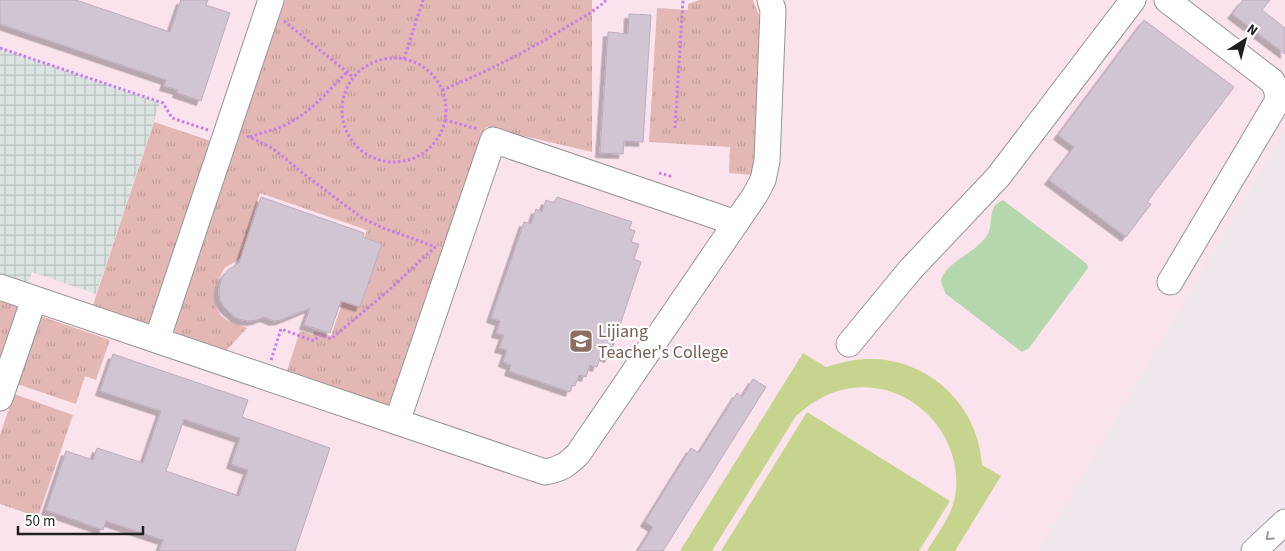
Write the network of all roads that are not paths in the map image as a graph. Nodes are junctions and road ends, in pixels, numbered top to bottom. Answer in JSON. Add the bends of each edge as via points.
{"nodes":[{"id":1,"x":770,"y":0,"type":"edge"},
{"id":2,"x":1133,"y":0,"type":"edge"},
{"id":3,"x":1172,"y":1,"type":"edge"},
{"id":4,"x":270,"y":4,"type":"edge"},
{"id":5,"x":1281,"y":102,"type":"edge"},
{"id":6,"x":736,"y":223,"type":"junction"},
{"id":7,"x":1170,"y":282,"type":"dead end"},
{"id":8,"x":0,"y":287,"type":"edge"},
{"id":9,"x":34,"y":299,"type":"junction"},
{"id":10,"x":157,"y":340,"type":"junction"},
{"id":11,"x":849,"y":344,"type":"dead end"},
{"id":12,"x":0,"y":398,"type":"edge"},
{"id":13,"x":397,"y":422,"type":"junction"},
{"id":14,"x":1285,"y":522,"type":"edge"},
{"id":15,"x":1254,"y":551,"type":"edge"}],
"edges":[{"from":1,"to":6,"type":"street","via":[[773,10],[766,171]]},
{"from":2,"to":11,"type":"street","via":[[998,177],[910,270]]},
{"from":3,"to":5,"type":"street","via":[[1272,81]]},
{"from":4,"to":10,"type":"street","via":[[235,134]]},
{"from":5,"to":7,"type":"street"},
{"from":6,"to":13,"type":"street","via":[[569,464],[545,472]]},
{"from":6,"to":13,"type":"street","via":[[493,140],[444,250]]},
{"from":8,"to":9,"type":"street"},
{"from":9,"to":10,"type":"street"},
{"from":9,"to":12,"type":"street"},
{"from":10,"to":13,"type":"street"},
{"from":14,"to":15,"type":"street","one_way":true}]}
